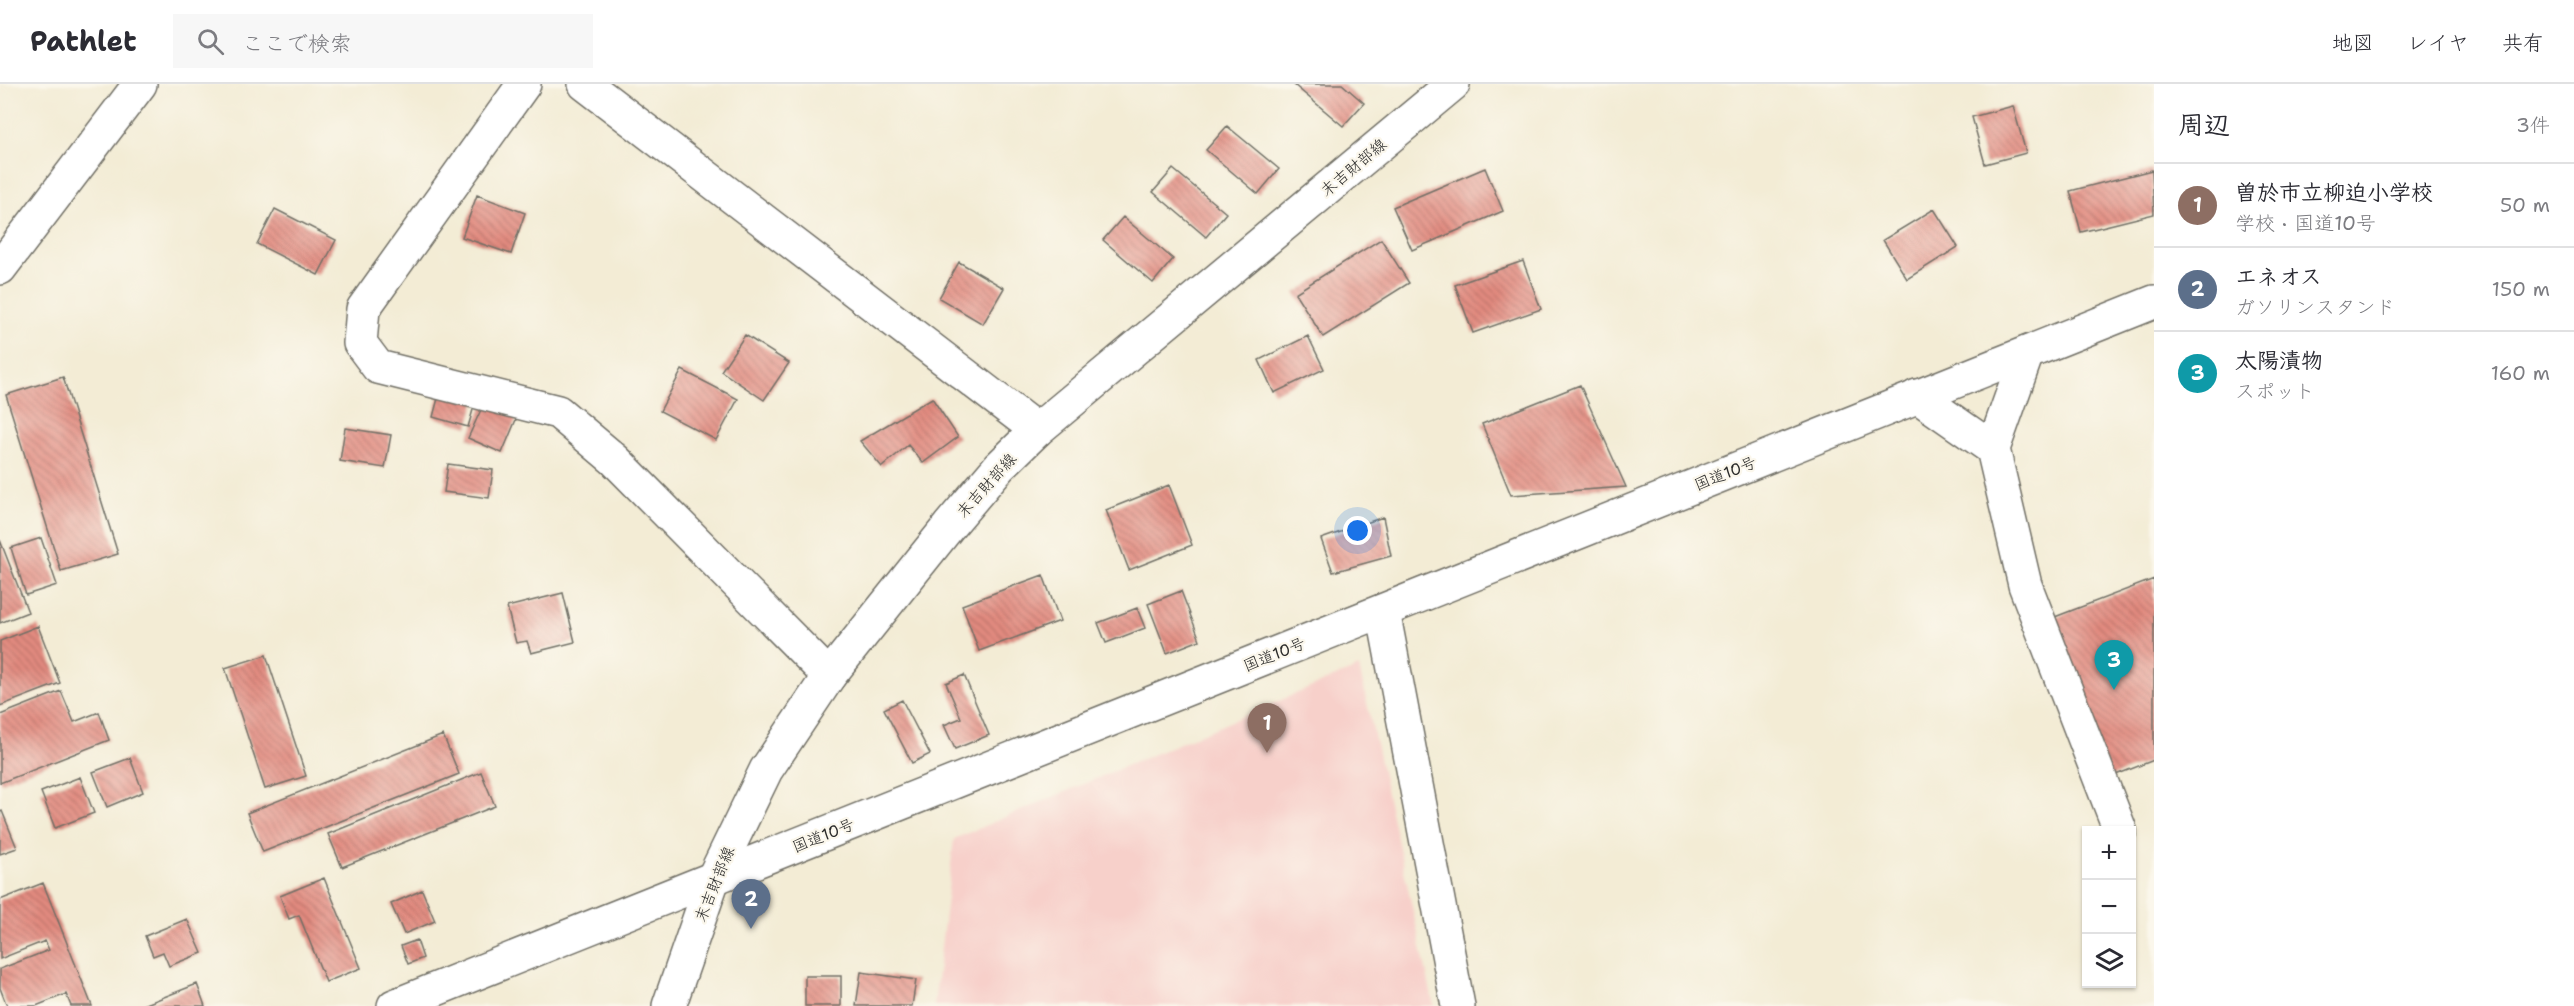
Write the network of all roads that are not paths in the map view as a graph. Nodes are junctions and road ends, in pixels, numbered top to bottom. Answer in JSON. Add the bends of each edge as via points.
{"nodes":[{"id":1,"x":140,"y":84,"type":"edge"},
{"id":2,"x":524,"y":84,"type":"edge"},
{"id":3,"x":585,"y":84,"type":"edge"},
{"id":4,"x":1453,"y":84,"type":"edge"},
{"id":5,"x":0,"y":268,"type":"edge"},
{"id":6,"x":2154,"y":302,"type":"edge"},
{"id":7,"x":2027,"y":353,"type":"junction"},
{"id":8,"x":1917,"y":396,"type":"junction"},
{"id":9,"x":1037,"y":430,"type":"junction"},
{"id":10,"x":1992,"y":449,"type":"junction"},
{"id":11,"x":1383,"y":610,"type":"junction"},
{"id":12,"x":829,"y":676,"type":"junction"},
{"id":13,"x":2118,"y":826,"type":"edge"},
{"id":14,"x":713,"y":879,"type":"junction"},
{"id":15,"x":394,"y":1006,"type":"edge"},
{"id":16,"x":669,"y":1006,"type":"edge"},
{"id":17,"x":1458,"y":1006,"type":"edge"}],
"edges":[{"from":1,"to":5,"type":"main road"},
{"from":2,"to":12,"type":"main road","via":[[363,309],[360,343],[378,367],[558,412],[615,460]]},
{"from":3,"to":9,"type":"main road"},
{"from":4,"to":9,"type":"main road","name":"末吉財部線"},
{"from":6,"to":7,"type":"main road","name":"国道10号"},
{"from":7,"to":8,"type":"main road","name":"国道10号"},
{"from":7,"to":10,"type":"main road"},
{"from":8,"to":10,"type":"main road"},
{"from":8,"to":11,"type":"main road","name":"国道10号"},
{"from":9,"to":12,"type":"main road","name":"末吉財部線","via":[[999,467],[949,526]]},
{"from":10,"to":13,"type":"main road","via":[[2025,585]]},
{"from":11,"to":14,"type":"main road","name":"国道10号"},
{"from":11,"to":17,"type":"main road"},
{"from":12,"to":14,"type":"main road","name":"末吉財部線","via":[[766,770]]},
{"from":14,"to":15,"type":"main road","name":"国道10号"},
{"from":14,"to":16,"type":"main road","name":"末吉財部線"}]}
